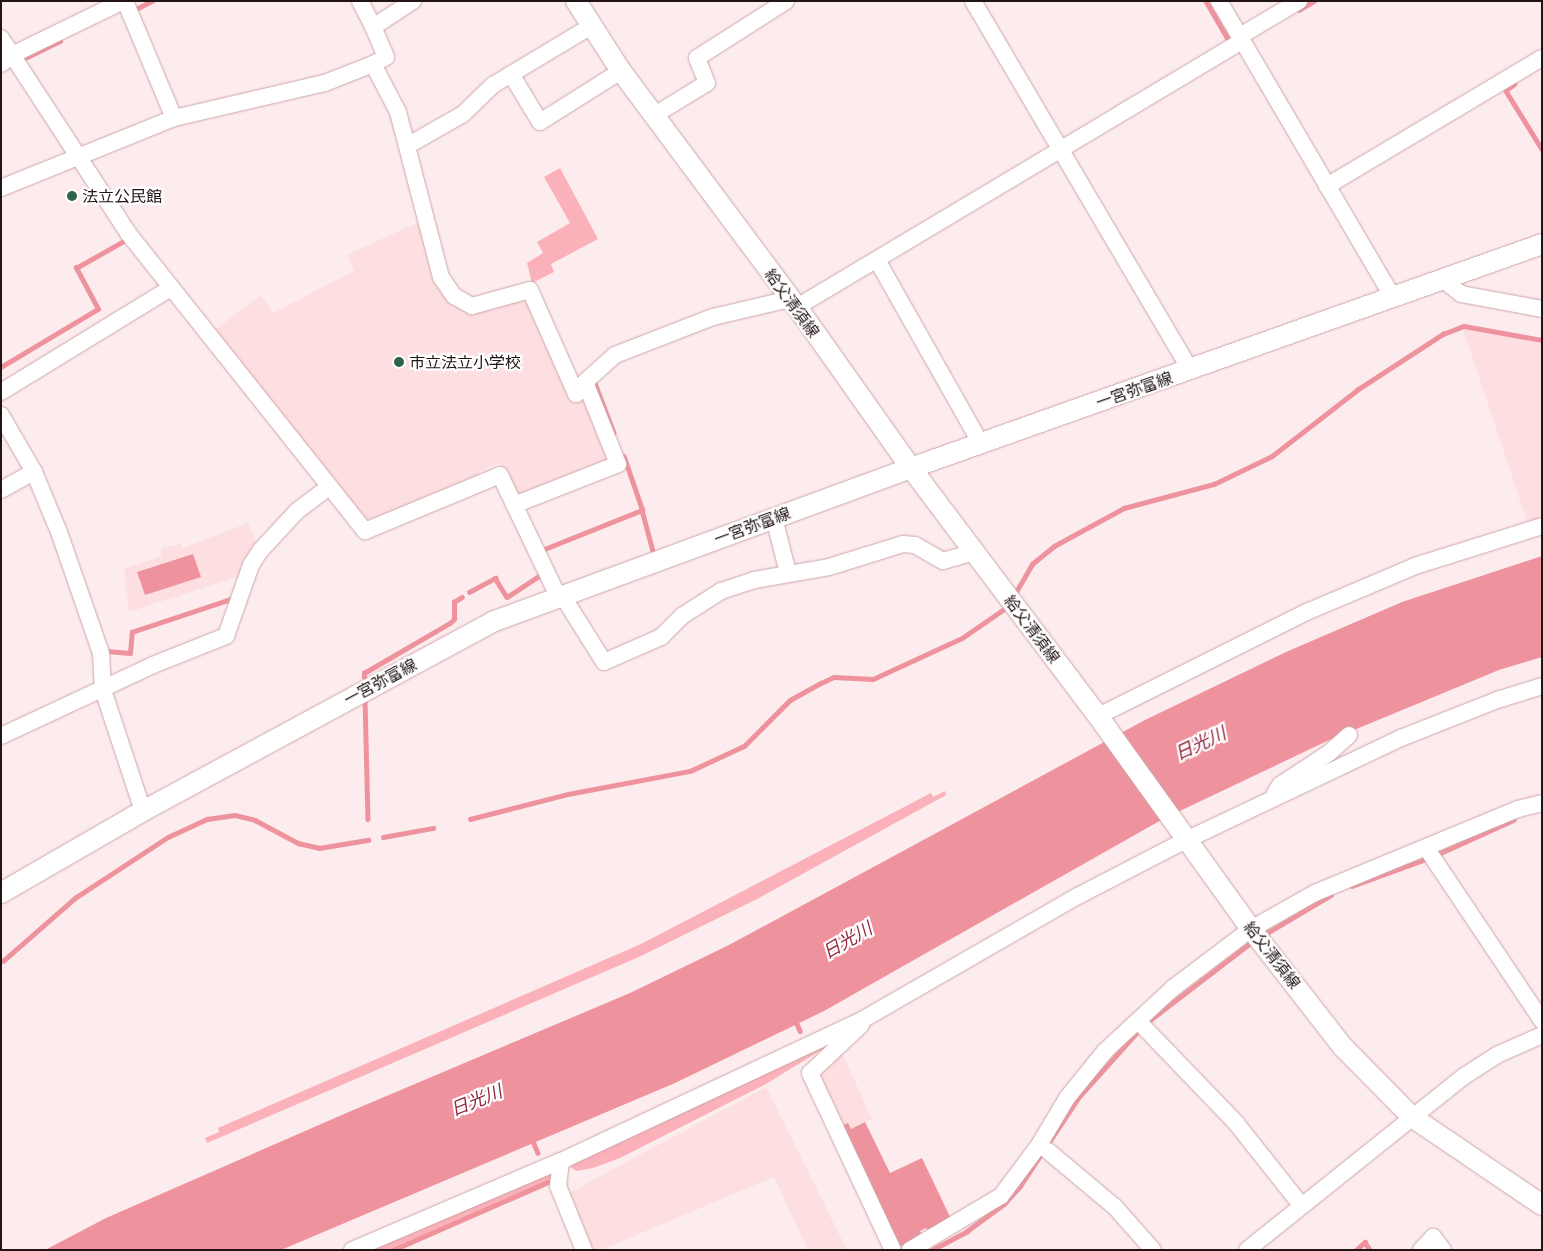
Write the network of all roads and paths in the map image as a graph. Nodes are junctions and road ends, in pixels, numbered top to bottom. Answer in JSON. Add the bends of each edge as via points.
{"nodes":[{"id":1,"x":124,"y":1,"type":"edge"},
{"id":2,"x":360,"y":1,"type":"edge"},
{"id":3,"x":413,"y":1,"type":"edge"},
{"id":4,"x":576,"y":1,"type":"edge"},
{"id":5,"x":786,"y":1,"type":"edge"},
{"id":6,"x":973,"y":1,"type":"edge"},
{"id":7,"x":1219,"y":1,"type":"edge"},
{"id":8,"x":1299,"y":1,"type":"edge"},
{"id":9,"x":591,"y":26,"type":"junction"},
{"id":10,"x":373,"y":27,"type":"junction"},
{"id":11,"x":1,"y":38,"type":"edge"},
{"id":12,"x":1241,"y":39,"type":"junction"},
{"id":13,"x":1542,"y":58,"type":"edge"},
{"id":14,"x":6,"y":59,"type":"edge"},
{"id":15,"x":373,"y":64,"type":"junction"},
{"id":16,"x":621,"y":71,"type":"junction"},
{"id":17,"x":511,"y":74,"type":"junction"},
{"id":18,"x":653,"y":116,"type":"junction"},
{"id":19,"x":174,"y":118,"type":"junction"},
{"id":20,"x":407,"y":146,"type":"junction"},
{"id":21,"x":1060,"y":150,"type":"junction"},
{"id":22,"x":78,"y":158,"type":"junction"},
{"id":23,"x":1327,"y":186,"type":"junction"},
{"id":24,"x":1,"y":188,"type":"edge"},
{"id":25,"x":1542,"y":244,"type":"edge"},
{"id":26,"x":877,"y":260,"type":"junction"},
{"id":27,"x":1442,"y":279,"type":"junction"},
{"id":28,"x":171,"y":288,"type":"junction"},
{"id":29,"x":1392,"y":296,"type":"junction"},
{"id":30,"x":793,"y":303,"type":"junction"},
{"id":31,"x":1542,"y":310,"type":"edge"},
{"id":32,"x":1190,"y":370,"type":"junction"},
{"id":33,"x":585,"y":382,"type":"junction"},
{"id":34,"x":1,"y":392,"type":"edge"},
{"id":35,"x":1,"y":415,"type":"edge"},
{"id":36,"x":981,"y":444,"type":"junction"},
{"id":37,"x":911,"y":468,"type":"junction"},
{"id":38,"x":34,"y":472,"type":"junction"},
{"id":39,"x":330,"y":486,"type":"junction"},
{"id":40,"x":1,"y":490,"type":"edge"},
{"id":41,"x":514,"y":504,"type":"junction"},
{"id":42,"x":774,"y":518,"type":"junction"},
{"id":43,"x":1542,"y":526,"type":"edge"},
{"id":44,"x":974,"y":552,"type":"junction"},
{"id":45,"x":788,"y":573,"type":"junction"},
{"id":46,"x":560,"y":596,"type":"junction"},
{"id":47,"x":1542,"y":686,"type":"edge"},
{"id":48,"x":103,"y":690,"type":"junction"},
{"id":49,"x":1100,"y":719,"type":"junction"},
{"id":50,"x":1349,"y":735,"type":"dead end"},
{"id":51,"x":1,"y":736,"type":"edge"},
{"id":52,"x":1272,"y":800,"type":"junction"},
{"id":53,"x":1542,"y":803,"type":"edge"},
{"id":54,"x":143,"y":811,"type":"junction"},
{"id":55,"x":1183,"y":836,"type":"junction"},
{"id":56,"x":1430,"y":854,"type":"junction"},
{"id":57,"x":1,"y":893,"type":"edge"},
{"id":58,"x":1255,"y":935,"type":"junction"},
{"id":59,"x":862,"y":1020,"type":"junction"},
{"id":60,"x":1542,"y":1021,"type":"edge"},
{"id":61,"x":1141,"y":1024,"type":"junction"},
{"id":62,"x":1542,"y":1035,"type":"edge"},
{"id":63,"x":1412,"y":1117,"type":"junction"},
{"id":64,"x":1048,"y":1152,"type":"dead end"},
{"id":65,"x":561,"y":1161,"type":"junction"},
{"id":66,"x":1301,"y":1205,"type":"junction"},
{"id":67,"x":1542,"y":1205,"type":"edge"},
{"id":68,"x":926,"y":1245,"type":"edge"},
{"id":69,"x":352,"y":1250,"type":"edge"},
{"id":70,"x":584,"y":1250,"type":"edge"},
{"id":71,"x":893,"y":1250,"type":"edge"},
{"id":72,"x":910,"y":1250,"type":"edge"},
{"id":73,"x":1153,"y":1250,"type":"edge"},
{"id":74,"x":1247,"y":1250,"type":"edge"},
{"id":75,"x":1420,"y":1250,"type":"edge"},
{"id":76,"x":1443,"y":1250,"type":"edge"}],
"edges":[{"from":1,"to":14,"type":"street"},
{"from":1,"to":19,"type":"street"},
{"from":2,"to":10,"type":"street"},
{"from":3,"to":10,"type":"street"},
{"from":4,"to":9,"type":"main road","name":"給父清須線"},
{"from":5,"to":18,"type":"street","via":[[697,58],[707,83]]},
{"from":6,"to":21,"type":"street"},
{"from":7,"to":12,"type":"street"},
{"from":8,"to":12,"type":"street"},
{"from":9,"to":16,"type":"main road","name":"給父清須線"},
{"from":9,"to":17,"type":"street"},
{"from":10,"to":15,"type":"street","via":[[386,57]]},
{"from":11,"to":14,"type":"street"},
{"from":12,"to":21,"type":"street"},
{"from":12,"to":23,"type":"street"},
{"from":13,"to":23,"type":"street"},
{"from":14,"to":22,"type":"street"},
{"from":15,"to":19,"type":"street","via":[[325,83]]},
{"from":15,"to":20,"type":"street","via":[[398,112]]},
{"from":16,"to":17,"type":"street","via":[[540,122]]},
{"from":16,"to":18,"type":"main road","name":"給父清須線"},
{"from":17,"to":20,"type":"street","via":[[493,85],[463,114]]},
{"from":18,"to":30,"type":"main road","name":"給父清須線"},
{"from":19,"to":22,"type":"street"},
{"from":20,"to":33,"type":"street","via":[[441,277],[454,296],[472,306],[530,290],[576,394]]},
{"from":21,"to":26,"type":"street"},
{"from":21,"to":32,"type":"street"},
{"from":22,"to":24,"type":"street"},
{"from":22,"to":28,"type":"street","via":[[128,233]]},
{"from":23,"to":29,"type":"street"},
{"from":25,"to":27,"type":"main road","name":"一宮弥富線"},
{"from":26,"to":30,"type":"street"},
{"from":26,"to":36,"type":"street"},
{"from":27,"to":29,"type":"main road","name":"一宮弥富線"},
{"from":27,"to":31,"type":"street","via":[[1461,294]]},
{"from":28,"to":34,"type":"street"},
{"from":28,"to":39,"type":"street"},
{"from":29,"to":32,"type":"main road","name":"一宮弥富線"},
{"from":30,"to":33,"type":"street","via":[[713,316],[615,355]]},
{"from":30,"to":37,"type":"main road","name":"給父清須線"},
{"from":32,"to":36,"type":"main road","name":"一宮弥富線"},
{"from":33,"to":41,"type":"street","via":[[618,464]]},
{"from":35,"to":38,"type":"street"},
{"from":36,"to":37,"type":"main road","name":"一宮弥富線"},
{"from":37,"to":42,"type":"main road","name":"一宮弥富線"},
{"from":37,"to":44,"type":"main road","name":"給父清須線"},
{"from":38,"to":40,"type":"street"},
{"from":38,"to":48,"type":"street","via":[[60,532],[101,653]]},
{"from":39,"to":41,"type":"street","via":[[365,531],[500,476]]},
{"from":39,"to":48,"type":"street","via":[[297,511],[260,551],[251,564],[226,636],[153,665]]},
{"from":41,"to":46,"type":"street"},
{"from":42,"to":45,"type":"street"},
{"from":42,"to":46,"type":"main road","name":"一宮弥富線"},
{"from":43,"to":49,"type":"street","via":[[1415,566],[1309,611]]},
{"from":44,"to":45,"type":"street","via":[[944,561],[915,545],[903,544],[829,567]]},
{"from":44,"to":49,"type":"main road","name":"給父清須線"},
{"from":45,"to":46,"type":"street","via":[[772,574],[721,591],[682,616],[661,637],[604,662]]},
{"from":46,"to":54,"type":"main road","name":"一宮弥富線","via":[[486,626]]},
{"from":47,"to":52,"type":"street","via":[[1497,700],[1402,738]]},
{"from":48,"to":51,"type":"street"},
{"from":48,"to":54,"type":"street"},
{"from":49,"to":55,"type":"main road","name":"給父清須線"},
{"from":50,"to":52,"type":"street","via":[[1329,754],[1280,785]]},
{"from":52,"to":55,"type":"street"},
{"from":53,"to":56,"type":"street","via":[[1518,809]]},
{"from":54,"to":57,"type":"main road","name":"一宮弥富線"},
{"from":55,"to":58,"type":"main road","name":"給父清須線"},
{"from":55,"to":59,"type":"street"},
{"from":56,"to":58,"type":"street","via":[[1315,893]]},
{"from":56,"to":60,"type":"street"},
{"from":58,"to":61,"type":"street","via":[[1173,988]]},
{"from":58,"to":63,"type":"main road","name":"給父清須線","via":[[1343,1047]]},
{"from":59,"to":65,"type":"street"},
{"from":59,"to":71,"type":"street","via":[[860,1029],[810,1073]]},
{"from":61,"to":66,"type":"street","via":[[1253,1142]]},
{"from":61,"to":68,"type":"street","via":[[1084,1076],[1002,1196]]},
{"from":62,"to":63,"type":"street","via":[[1498,1055]]},
{"from":63,"to":66,"type":"street"},
{"from":63,"to":67,"type":"main road","name":"給父清須線"},
{"from":64,"to":73,"type":"street","via":[[1114,1207]]},
{"from":65,"to":69,"type":"street"},
{"from":65,"to":70,"type":"street","via":[[558,1186]]},
{"from":66,"to":74,"type":"street"},
{"from":68,"to":72,"type":"street"},
{"from":75,"to":76,"type":"street","via":[[1433,1237]]}]}
